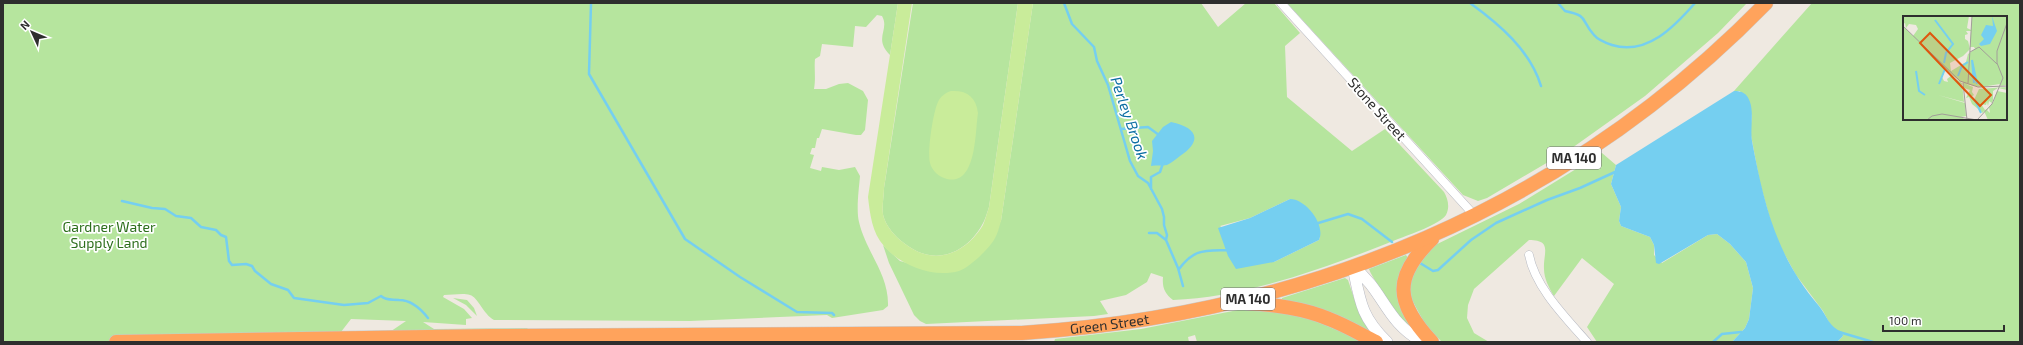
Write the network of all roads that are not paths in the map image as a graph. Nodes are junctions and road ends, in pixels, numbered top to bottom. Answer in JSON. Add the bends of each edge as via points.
{"nodes":[{"id":1,"x":1281,"y":3,"type":"edge"},
{"id":2,"x":1766,"y":3,"type":"edge"},
{"id":3,"x":1474,"y":215,"type":"junction"},
{"id":4,"x":1440,"y":232,"type":"junction"},
{"id":5,"x":1529,"y":255,"type":"dead end"},
{"id":6,"x":1353,"y":267,"type":"junction"},
{"id":7,"x":1233,"y":303,"type":"junction"},
{"id":8,"x":116,"y":342,"type":"edge"},
{"id":9,"x":1376,"y":342,"type":"edge"},
{"id":10,"x":1387,"y":342,"type":"edge"},
{"id":11,"x":1423,"y":342,"type":"edge"},
{"id":12,"x":1432,"y":342,"type":"edge"},
{"id":13,"x":1587,"y":342,"type":"edge"}],
"edges":[{"from":1,"to":3,"type":"street","name":"Stone Street"},
{"from":2,"to":3,"type":"highway","number":"MA 140","via":[[1710,57],[1628,122],[1550,173]]},
{"from":3,"to":4,"type":"highway","number":"MA 140"},
{"from":4,"to":6,"type":"highway","number":"MA 140"},
{"from":4,"to":12,"type":"highway","via":[[1410,263],[1402,286],[1410,311]]},
{"from":5,"to":13,"type":"street","via":[[1533,272],[1540,284]]},
{"from":6,"to":7,"type":"highway","name":"Green Street","number":"MA 140"},
{"from":6,"to":10,"type":"street","via":[[1363,310]]},
{"from":6,"to":11,"type":"street","via":[[1370,281],[1396,322]]},
{"from":7,"to":8,"type":"highway","name":"Green Street","number":"MA 140","via":[[1132,322],[1022,333],[491,336]]},
{"from":7,"to":9,"type":"highway","via":[[1307,312],[1334,321]]}]}
